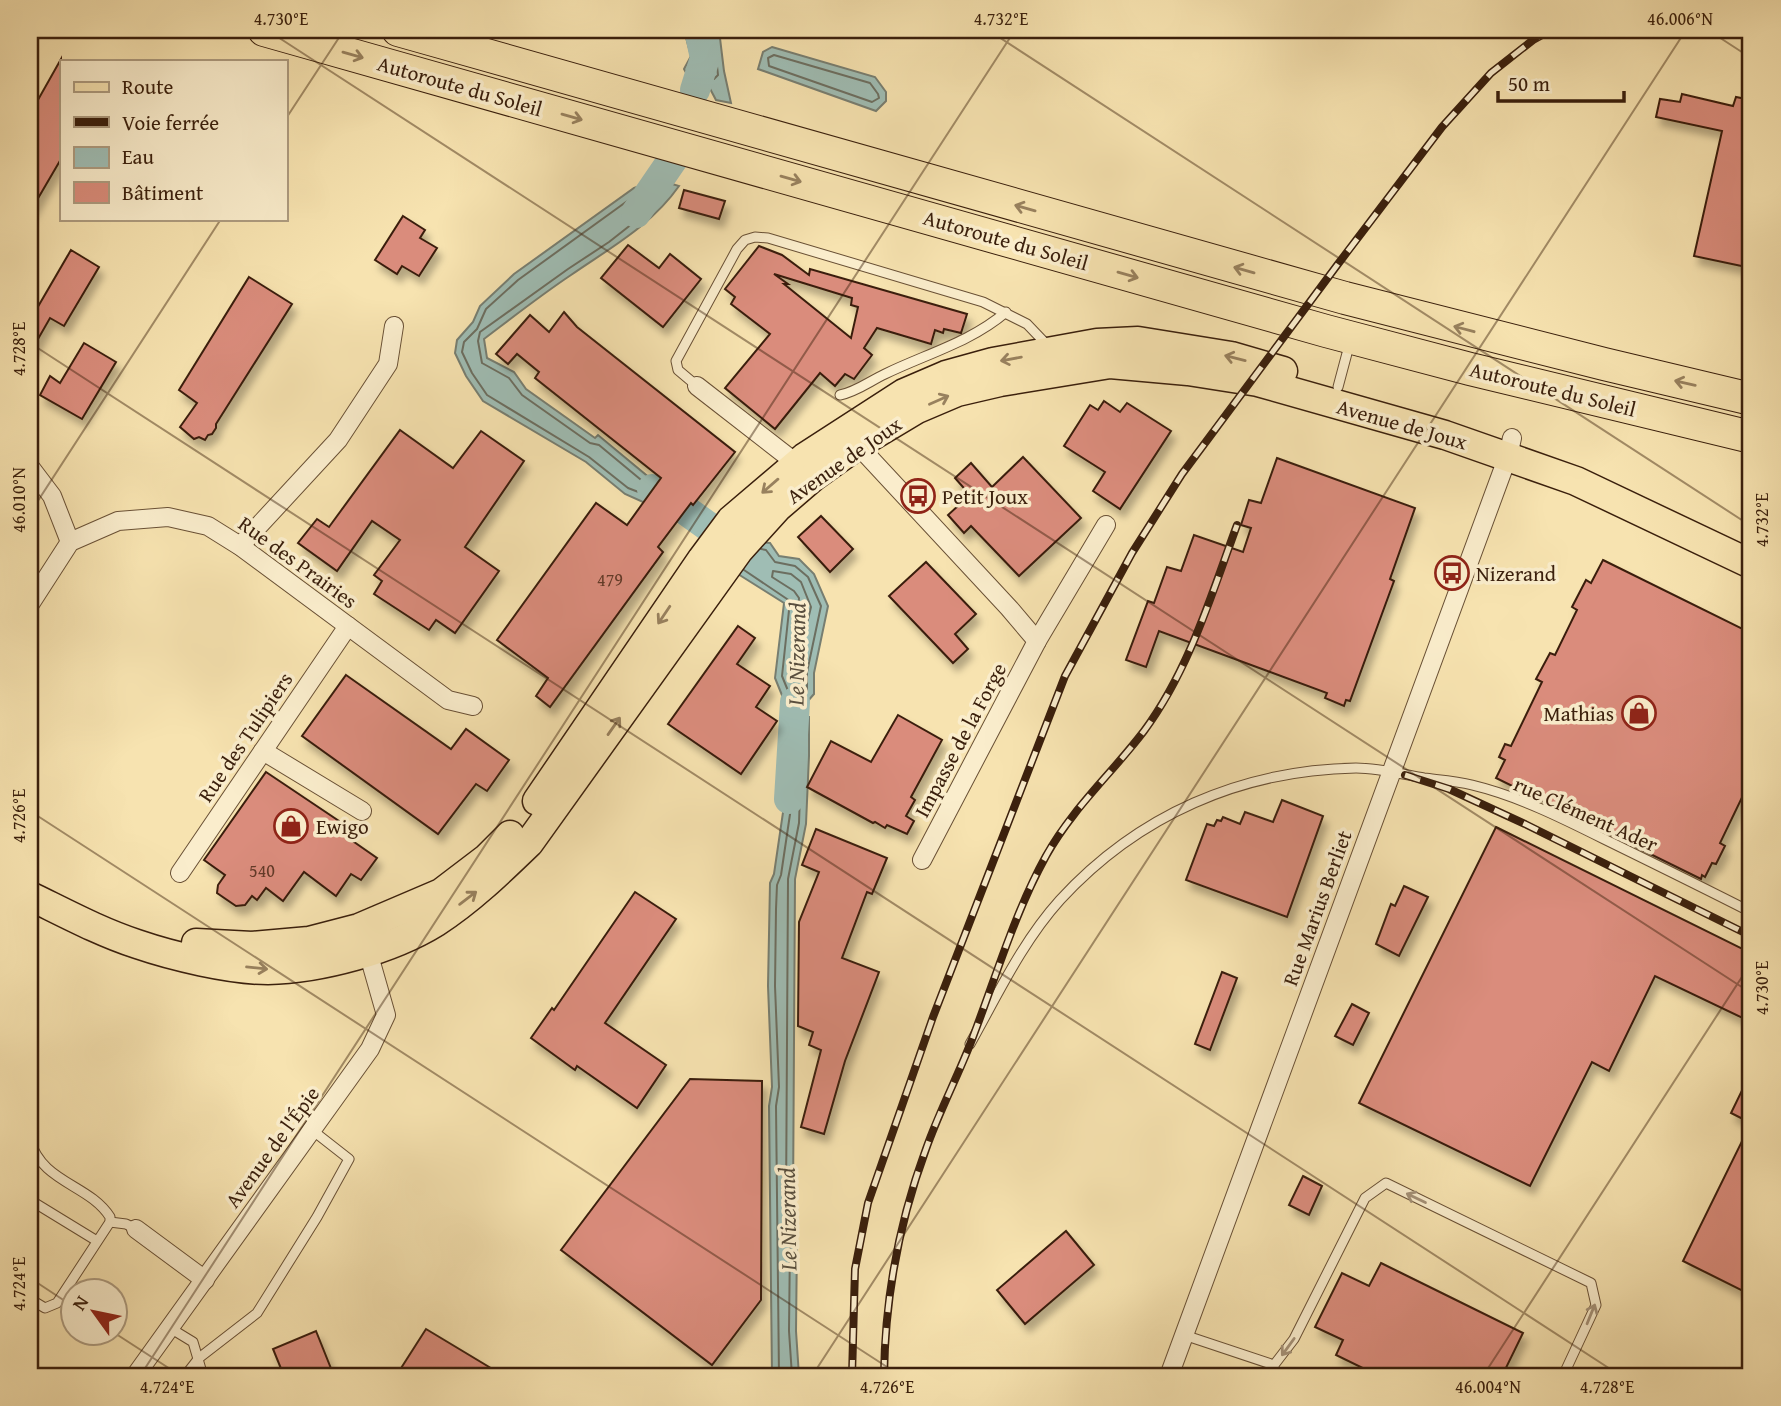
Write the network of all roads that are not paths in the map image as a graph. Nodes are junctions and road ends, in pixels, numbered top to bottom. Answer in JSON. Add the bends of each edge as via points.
{"nodes":[{"id":1,"x":264,"y":30,"type":"edge"},
{"id":2,"x":398,"y":30,"type":"edge"},
{"id":3,"x":1006,"y":312,"type":"junction"},
{"id":4,"x":394,"y":326,"type":"dead end"},
{"id":5,"x":1351,"y":337,"type":"junction"},
{"id":6,"x":1053,"y":362,"type":"junction"},
{"id":7,"x":697,"y":386,"type":"joint"},
{"id":8,"x":1338,"y":387,"type":"junction"},
{"id":9,"x":840,"y":395,"type":"dead end"},
{"id":10,"x":1751,"y":399,"type":"edge"},
{"id":11,"x":1751,"y":437,"type":"edge"},
{"id":12,"x":851,"y":438,"type":"junction"},
{"id":13,"x":1510,"y":447,"type":"junction"},
{"id":14,"x":30,"y":467,"type":"edge"},
{"id":15,"x":805,"y":470,"type":"junction"},
{"id":16,"x":1106,"y":525,"type":"dead end"},
{"id":17,"x":70,"y":542,"type":"junction"},
{"id":18,"x":1751,"y":543,"type":"edge"},
{"id":19,"x":240,"y":545,"type":"junction"},
{"id":20,"x":1751,"y":564,"type":"edge"},
{"id":21,"x":30,"y":604,"type":"edge"},
{"id":22,"x":348,"y":626,"type":"junction"},
{"id":23,"x":1037,"y":641,"type":"junction"},
{"id":24,"x":473,"y":706,"type":"dead end"},
{"id":25,"x":263,"y":751,"type":"junction"},
{"id":26,"x":1392,"y":773,"type":"junction"},
{"id":27,"x":362,"y":811,"type":"dead end"},
{"id":28,"x":922,"y":860,"type":"dead end"},
{"id":29,"x":180,"y":873,"type":"dead end"},
{"id":30,"x":30,"y":879,"type":"edge"},
{"id":31,"x":30,"y":896,"type":"edge"},
{"id":32,"x":1751,"y":912,"type":"edge"},
{"id":33,"x":364,"y":940,"type":"junction"},
{"id":34,"x":970,"y":1044,"type":"dead end"},
{"id":35,"x":312,"y":1130,"type":"junction"},
{"id":36,"x":30,"y":1140,"type":"edge"},
{"id":37,"x":30,"y":1200,"type":"edge"},
{"id":38,"x":110,"y":1222,"type":"junction"},
{"id":39,"x":136,"y":1229,"type":"joint"},
{"id":40,"x":97,"y":1241,"type":"junction"},
{"id":41,"x":205,"y":1280,"type":"junction"},
{"id":42,"x":30,"y":1299,"type":"edge"},
{"id":43,"x":170,"y":1328,"type":"junction"},
{"id":44,"x":1184,"y":1335,"type":"junction"},
{"id":45,"x":199,"y":1357,"type":"junction"},
{"id":46,"x":1274,"y":1365,"type":"junction"},
{"id":47,"x":135,"y":1376,"type":"edge"},
{"id":48,"x":186,"y":1376,"type":"edge"},
{"id":49,"x":203,"y":1376,"type":"edge"},
{"id":50,"x":1169,"y":1376,"type":"edge"},
{"id":51,"x":1274,"y":1376,"type":"edge"},
{"id":52,"x":1563,"y":1376,"type":"edge"}],
"edges":[{"from":1,"to":5,"type":"highway","name":"Autoroute du Soleil","one_way":true},
{"from":10,"to":2,"type":"highway","name":"Autoroute du Soleil","one_way":true,"via":[[1345,298]]},
{"from":3,"to":6,"type":"lane","via":[[1027,324]]},
{"from":3,"to":7,"type":"lane","via":[[837,257],[755,237],[737,249],[676,361],[678,370]]},
{"from":3,"to":9,"type":"lane","via":[[965,340]]},
{"from":4,"to":19,"type":"street","via":[[388,364],[338,440]]},
{"from":5,"to":8,"type":"lane"},
{"from":5,"to":11,"type":"highway","name":"Autoroute du Soleil"},
{"from":8,"to":6,"type":"main road","name":"Avenue de Joux","one_way":true,"via":[[1231,356],[1138,341],[1097,343]]},
{"from":6,"to":12,"type":"main road","name":"Avenue de Joux","via":[[957,392]]},
{"from":6,"to":13,"type":"main road","name":"Avenue de Joux","via":[[1188,371],[1258,382],[1445,435]]},
{"from":7,"to":15,"type":"street"},
{"from":8,"to":13,"type":"main road","name":"Avenue de Joux"},
{"from":12,"to":15,"type":"main road","name":"Avenue de Joux"},
{"from":12,"to":23,"type":"street"},
{"from":13,"to":18,"type":"main road","name":"Avenue de Joux","via":[[1613,478]]},
{"from":13,"to":20,"type":"main road","name":"Avenue de Joux"},
{"from":13,"to":26,"type":"street","name":"Rue Marius Berliet"},
{"from":14,"to":17,"type":"street","via":[[52,496]]},
{"from":15,"to":33,"type":"main road","name":"Avenue de Joux","via":[[777,508],[742,528],[712,567],[529,843],[492,880],[435,923]]},
{"from":16,"to":23,"type":"street","name":"Impasse de la Forge"},
{"from":17,"to":19,"type":"street","name":"Rue des Prairies","via":[[118,521],[168,516],[208,526]]},
{"from":17,"to":21,"type":"street"},
{"from":19,"to":22,"type":"street","name":"Rue des Prairies"},
{"from":22,"to":24,"type":"street","name":"Rue des Prairies","via":[[448,700]]},
{"from":22,"to":25,"type":"street","name":"Rue des Tulipiers"},
{"from":23,"to":28,"type":"street","name":"Impasse de la Forge"},
{"from":25,"to":27,"type":"street"},
{"from":25,"to":29,"type":"street","name":"Rue des Tulipiers"},
{"from":26,"to":32,"type":"lane","name":"rue Clément Ader","via":[[1472,785],[1549,812]]},
{"from":26,"to":34,"type":"lane","name":"rue Clément Ader","via":[[1358,768],[1240,784],[1183,807],[1136,835],[1095,866],[1038,927]]},
{"from":26,"to":44,"type":"street","name":"Rue Marius Berliet"},
{"from":30,"to":33,"type":"main road","name":"Avenue de Joux","via":[[162,938],[211,946]]},
{"from":31,"to":33,"type":"main road","name":"Avenue de Joux","one_way":true,"via":[[138,945],[225,965],[266,970],[311,965]]},
{"from":33,"to":35,"type":"street","name":"Avenue de l'Épie","via":[[386,1015],[370,1049]]},
{"from":35,"to":41,"type":"street","name":"Avenue de l'Épie"},
{"from":35,"to":45,"type":"lane","via":[[349,1159],[257,1314]]},
{"from":36,"to":38,"type":"lane","via":[[45,1168],[102,1207]]},
{"from":37,"to":40,"type":"lane"},
{"from":38,"to":39,"type":"lane"},
{"from":38,"to":40,"type":"lane"},
{"from":39,"to":41,"type":"street"},
{"from":40,"to":42,"type":"lane","via":[[57,1303],[45,1307]]},
{"from":41,"to":43,"type":"street","name":"Avenue de l'Épie"},
{"from":43,"to":45,"type":"lane","via":[[193,1342]]},
{"from":43,"to":47,"type":"street","name":"Avenue de l'Épie"},
{"from":44,"to":46,"type":"lane"},
{"from":44,"to":50,"type":"street","name":"Rue Marius Berliet"},
{"from":45,"to":48,"type":"lane"},
{"from":45,"to":49,"type":"lane"},
{"from":46,"to":51,"type":"lane"},
{"from":52,"to":46,"type":"lane","one_way":true,"via":[[1596,1305],[1591,1283],[1386,1183],[1365,1198],[1294,1339]]}]}
